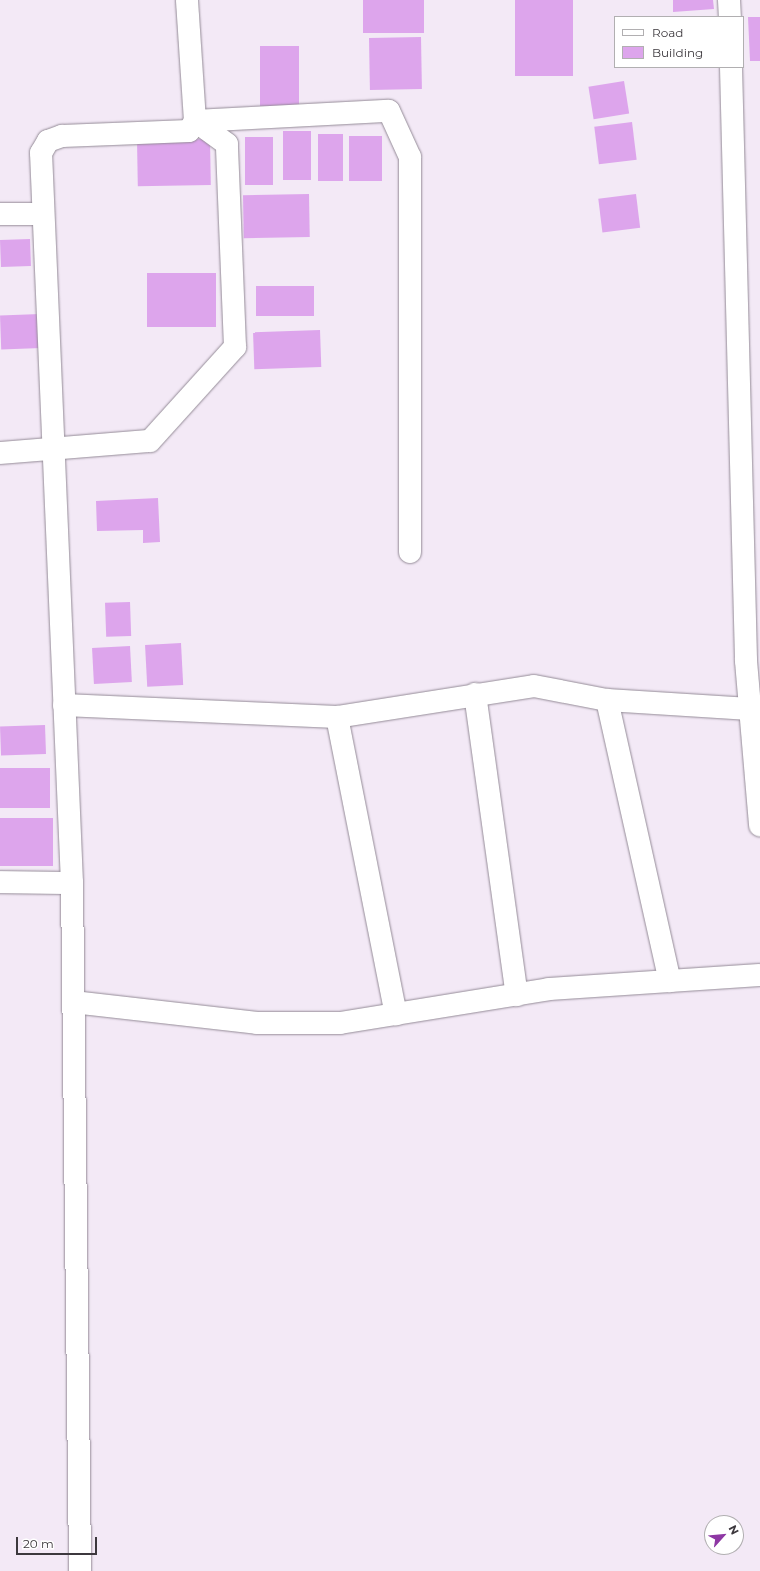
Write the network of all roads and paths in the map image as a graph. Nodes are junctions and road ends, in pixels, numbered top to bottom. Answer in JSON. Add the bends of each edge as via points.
{"nodes":[{"id":1,"x":187,"y":0,"type":"edge"},
{"id":2,"x":729,"y":0,"type":"edge"},
{"id":3,"x":730,"y":16,"type":"edge"},
{"id":4,"x":731,"y":68,"type":"edge"},
{"id":5,"x":195,"y":120,"type":"junction"},
{"id":6,"x":0,"y":214,"type":"edge"},
{"id":7,"x":43,"y":214,"type":"junction"},
{"id":8,"x":53,"y":450,"type":"junction"},
{"id":9,"x":0,"y":452,"type":"edge"},
{"id":10,"x":410,"y":552,"type":"dead end"},
{"id":11,"x":475,"y":694,"type":"junction"},
{"id":12,"x":607,"y":700,"type":"junction"},
{"id":13,"x":64,"y":706,"type":"junction"},
{"id":14,"x":750,"y":709,"type":"junction"},
{"id":15,"x":337,"y":717,"type":"junction"},
{"id":16,"x":760,"y":825,"type":"edge"},
{"id":17,"x":0,"y":882,"type":"edge"},
{"id":18,"x":72,"y":883,"type":"junction"},
{"id":19,"x":760,"y":975,"type":"edge"},
{"id":20,"x":670,"y":981,"type":"junction"},
{"id":21,"x":517,"y":995,"type":"junction"},
{"id":22,"x":73,"y":1002,"type":"junction"},
{"id":23,"x":396,"y":1014,"type":"junction"},
{"id":24,"x":80,"y":1571,"type":"edge"}],
"edges":[{"from":1,"to":5,"type":"street"},
{"from":2,"to":3,"type":"street"},
{"from":4,"to":14,"type":"street","via":[[746,661]]},
{"from":5,"to":7,"type":"street","via":[[188,131],[175,133],[62,136],[48,140],[41,153]]},
{"from":5,"to":8,"type":"street","via":[[226,144],[235,348],[150,441]]},
{"from":5,"to":10,"type":"street","via":[[389,112],[410,157]]},
{"from":6,"to":7,"type":"street"},
{"from":7,"to":8,"type":"street"},
{"from":8,"to":9,"type":"street"},
{"from":8,"to":13,"type":"street"},
{"from":11,"to":12,"type":"street","via":[[534,686]]},
{"from":11,"to":15,"type":"street"},
{"from":11,"to":21,"type":"street"},
{"from":12,"to":14,"type":"street"},
{"from":12,"to":20,"type":"street"},
{"from":13,"to":15,"type":"street"},
{"from":13,"to":18,"type":"street"},
{"from":14,"to":16,"type":"street"},
{"from":15,"to":23,"type":"street"},
{"from":17,"to":18,"type":"street"},
{"from":18,"to":22,"type":"street"},
{"from":19,"to":20,"type":"street"},
{"from":20,"to":21,"type":"street"},
{"from":21,"to":23,"type":"street"},
{"from":22,"to":23,"type":"street","via":[[257,1023],[340,1023]]},
{"from":22,"to":24,"type":"street"}]}
